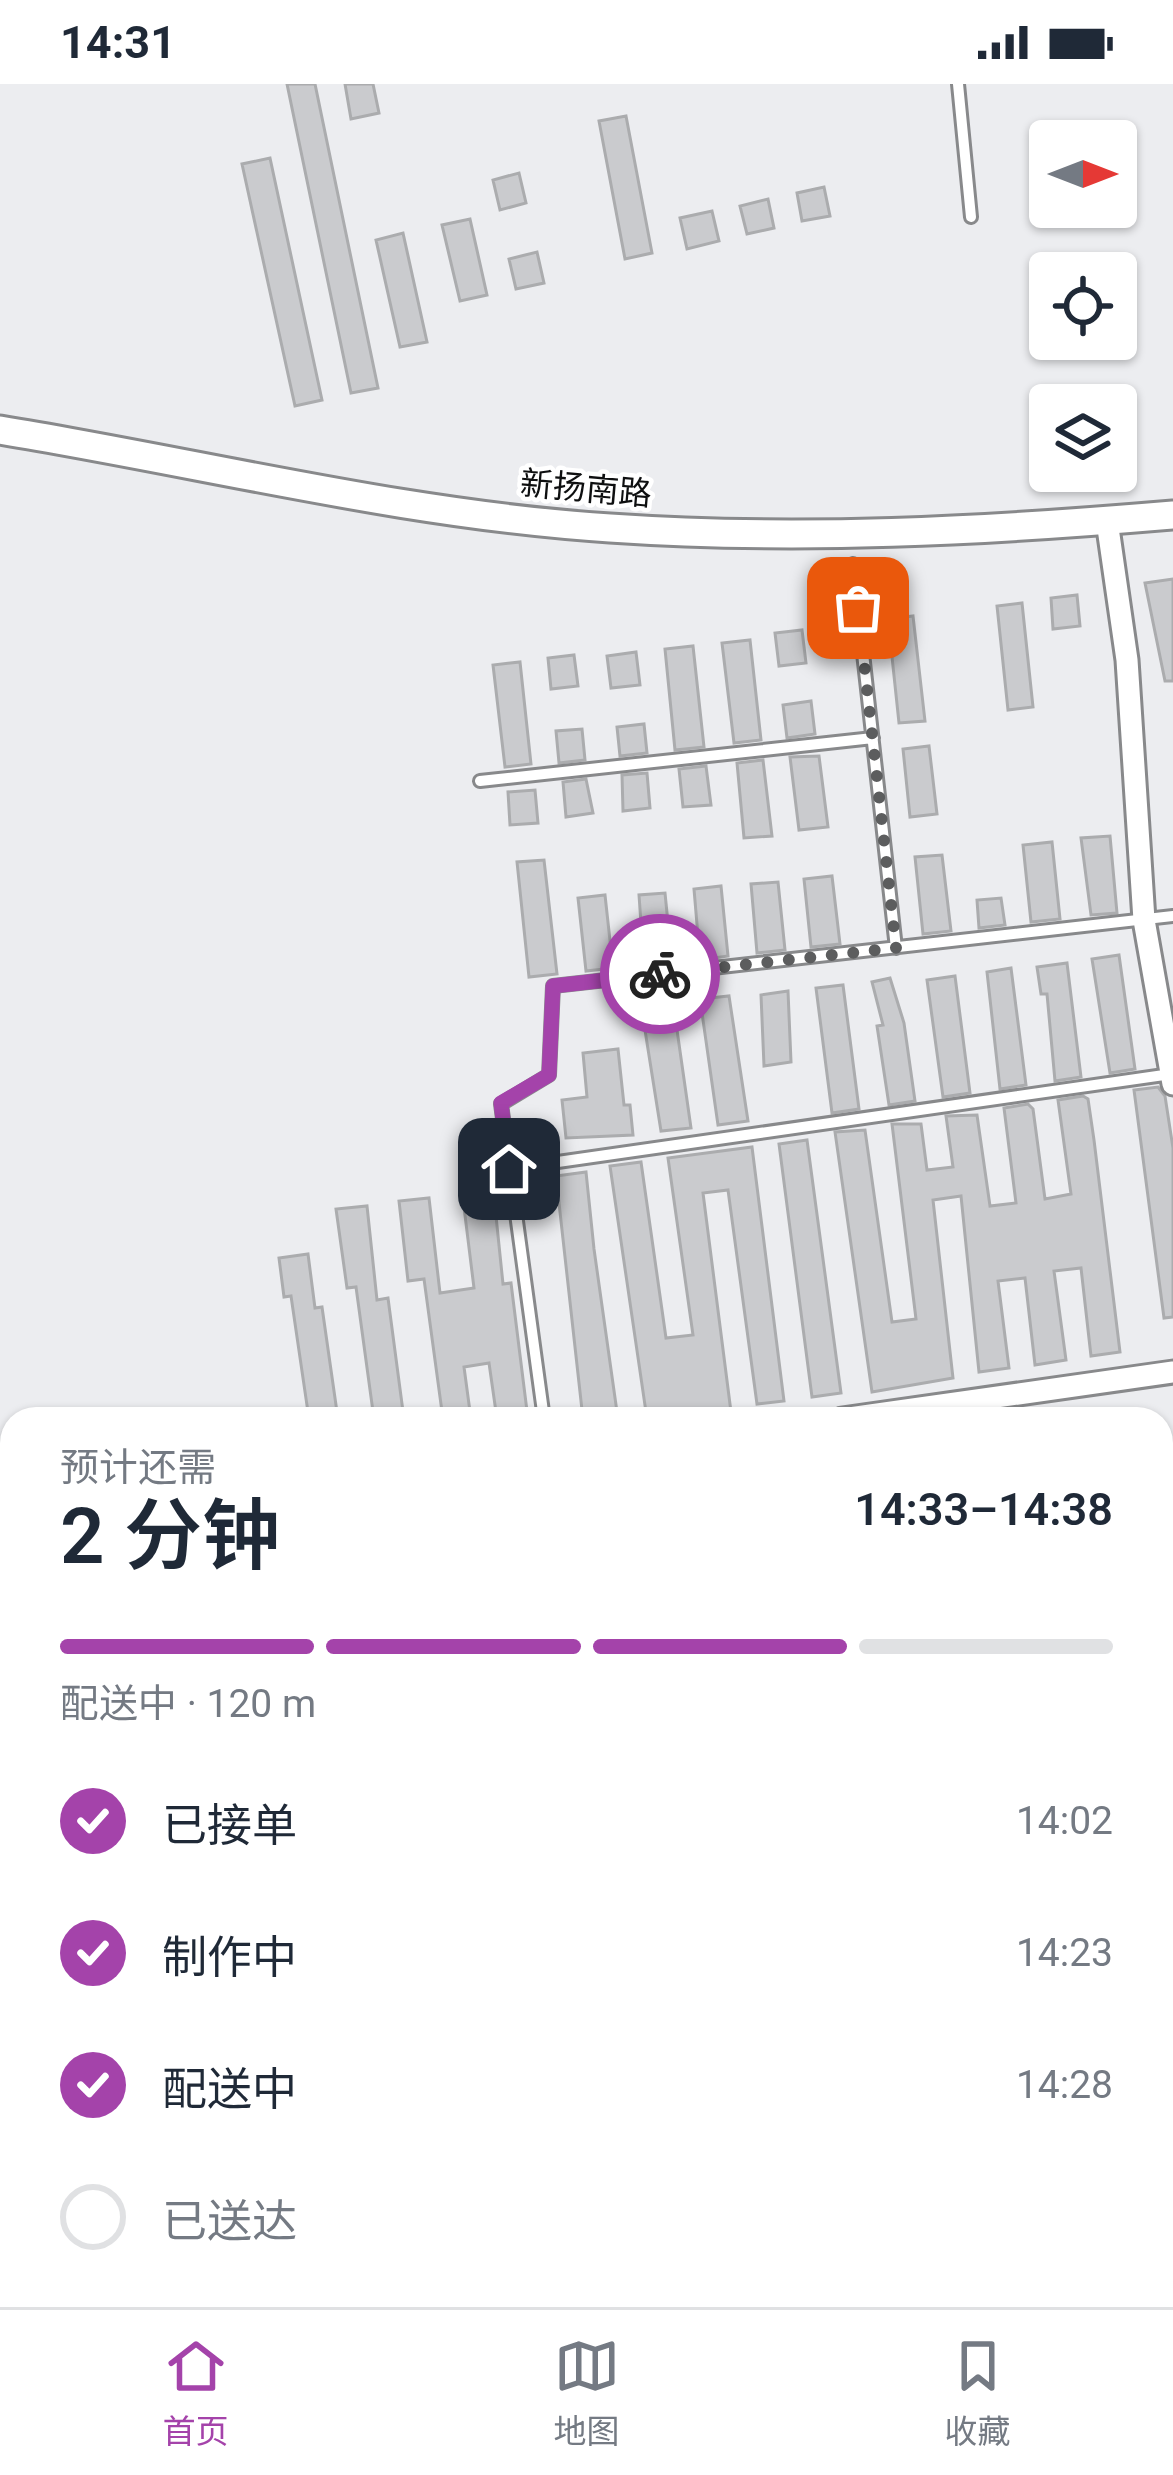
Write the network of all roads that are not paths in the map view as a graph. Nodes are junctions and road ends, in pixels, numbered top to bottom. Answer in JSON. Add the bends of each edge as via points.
{"nodes":[{"id":1,"x":958,"y":84,"type":"edge"},
{"id":2,"x":971,"y":217,"type":"dead end"},
{"id":3,"x":0,"y":430,"type":"edge"},
{"id":4,"x":1173,"y":515,"type":"edge"},
{"id":5,"x":1107,"y":521,"type":"junction"},
{"id":6,"x":853,"y":564,"type":"dead end"},
{"id":7,"x":873,"y":738,"type":"junction"},
{"id":8,"x":480,"y":781,"type":"dead end"},
{"id":9,"x":1173,"y":916,"type":"edge"},
{"id":10,"x":1144,"y":920,"type":"junction"},
{"id":11,"x":896,"y":948,"type":"junction"},
{"id":12,"x":1172,"y":1074,"type":"edge"},
{"id":13,"x":1173,"y":1084,"type":"edge"},
{"id":14,"x":509,"y":1169,"type":"junction"},
{"id":15,"x":1173,"y":1372,"type":"edge"},
{"id":16,"x":542,"y":1407,"type":"edge"},
{"id":17,"x":927,"y":1407,"type":"edge"}],
"edges":[{"from":1,"to":2,"type":"lane"},
{"from":3,"to":5,"type":"street","name":"新扬南路","via":[[505,518],[609,528],[911,534]]},
{"from":4,"to":5,"type":"street","name":"新扬南路"},
{"from":5,"to":10,"type":"street","via":[[1127,660]]},
{"from":6,"to":7,"type":"lane"},
{"from":7,"to":8,"type":"lane"},
{"from":7,"to":11,"type":"lane"},
{"from":9,"to":10,"type":"lane"},
{"from":10,"to":11,"type":"lane"},
{"from":10,"to":12,"type":"street"},
{"from":11,"to":14,"type":"lane","via":[[553,986],[549,1075],[501,1103]]},
{"from":12,"to":13,"type":"street"},
{"from":12,"to":14,"type":"lane"},
{"from":14,"to":16,"type":"lane"},
{"from":15,"to":17,"type":"street"}]}
